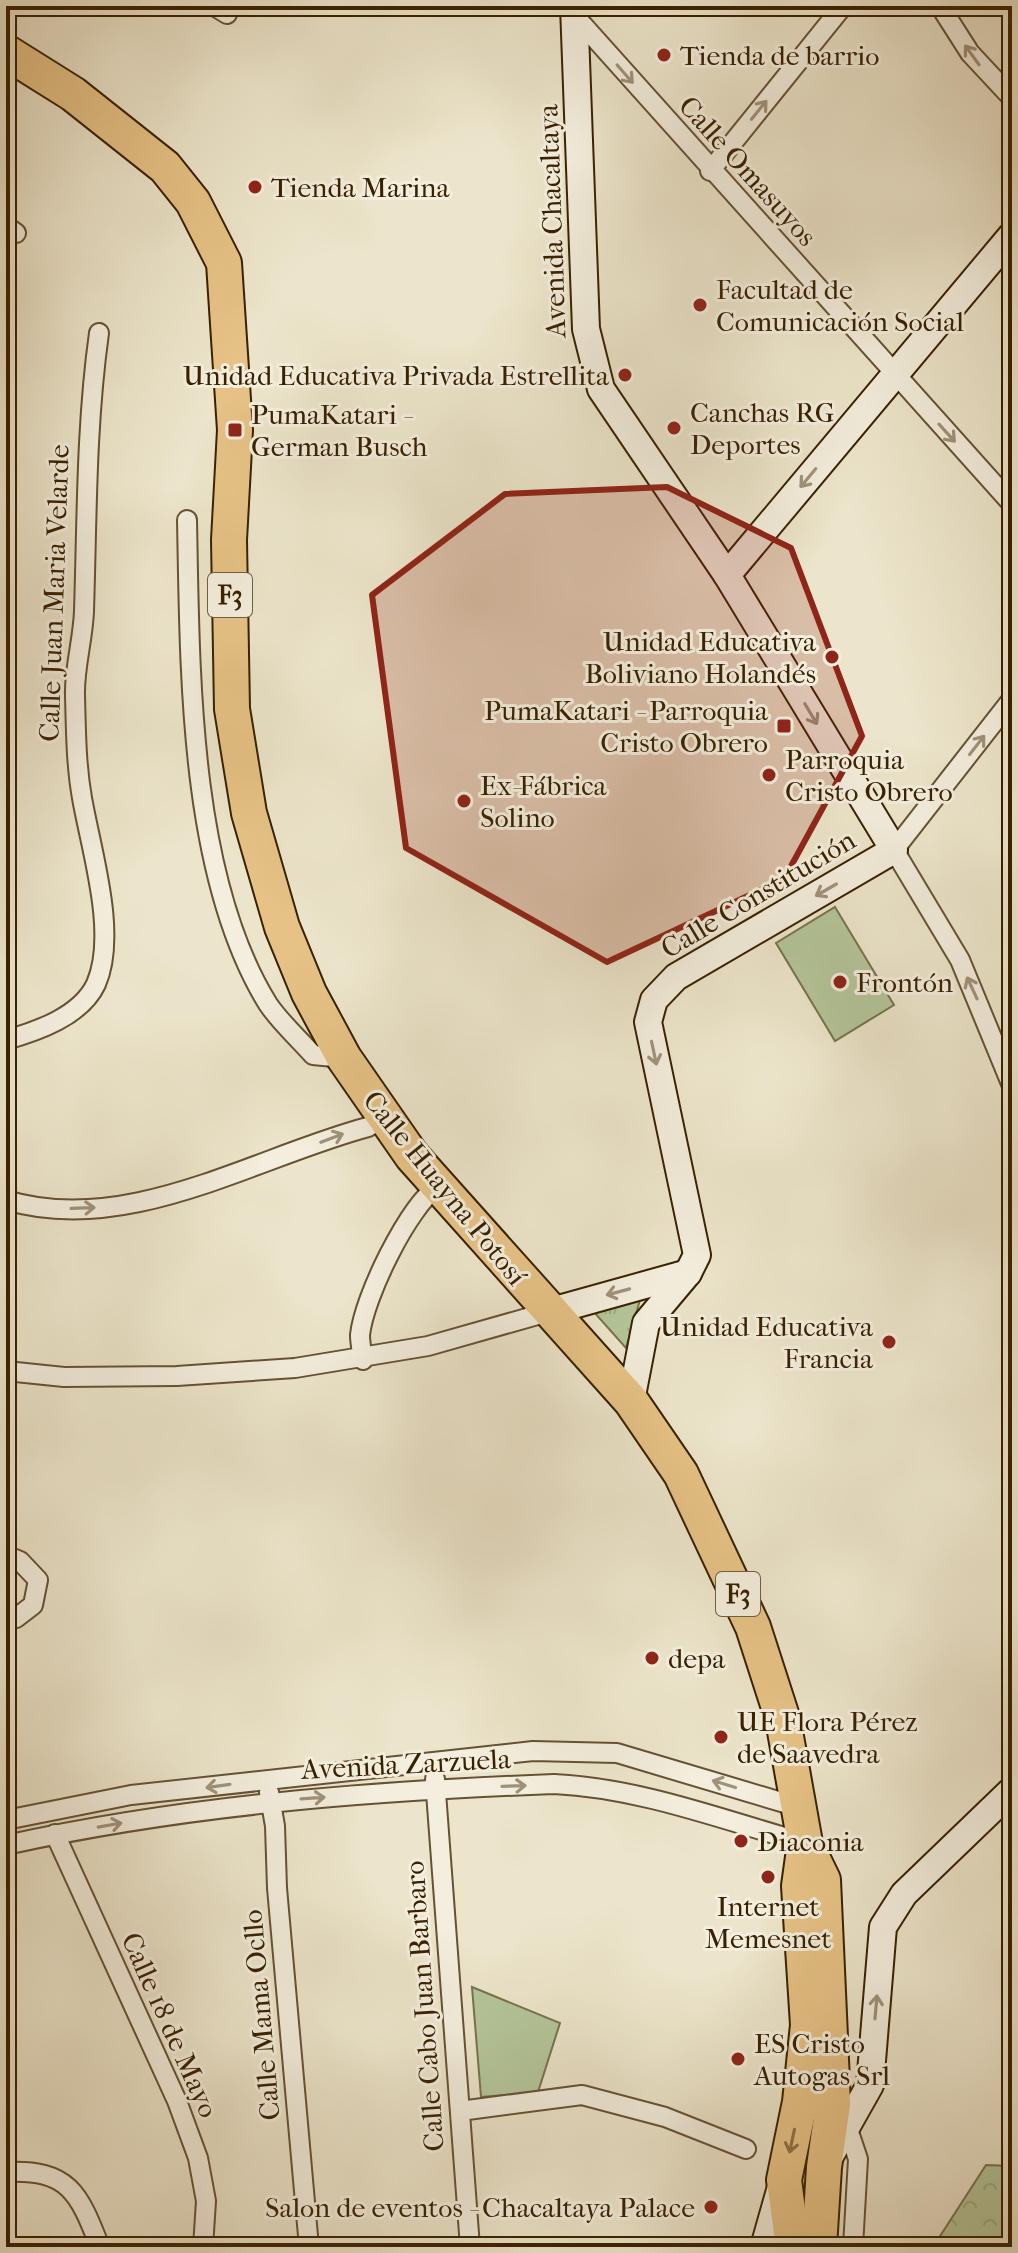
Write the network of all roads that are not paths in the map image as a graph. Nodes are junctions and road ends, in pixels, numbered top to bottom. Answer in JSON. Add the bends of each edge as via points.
{"nodes":[{"id":1,"x":843,"y":6,"type":"edge"},
{"id":2,"x":940,"y":6,"type":"edge"},
{"id":3,"x":574,"y":11,"type":"edge"},
{"id":4,"x":6,"y":52,"type":"edge"},
{"id":5,"x":1012,"y":98,"type":"edge"},
{"id":6,"x":710,"y":171,"type":"junction"},
{"id":7,"x":1012,"y":235,"type":"edge"},
{"id":8,"x":99,"y":333,"type":"dead end"},
{"id":9,"x":894,"y":375,"type":"junction"},
{"id":10,"x":1012,"y":504,"type":"edge"},
{"id":11,"x":187,"y":520,"type":"dead end"},
{"id":12,"x":727,"y":575,"type":"junction"},
{"id":13,"x":1012,"y":699,"type":"edge"},
{"id":14,"x":894,"y":850,"type":"junction"},
{"id":15,"x":6,"y":1040,"type":"edge"},
{"id":16,"x":344,"y":1058,"type":"junction"},
{"id":17,"x":1012,"y":1086,"type":"edge"},
{"id":18,"x":383,"y":1118,"type":"junction"},
{"id":19,"x":438,"y":1186,"type":"junction"},
{"id":20,"x":6,"y":1200,"type":"edge"},
{"id":21,"x":688,"y":1273,"type":"junction"},
{"id":22,"x":548,"y":1312,"type":"junction"},
{"id":23,"x":363,"y":1360,"type":"junction"},
{"id":24,"x":6,"y":1371,"type":"edge"},
{"id":25,"x":631,"y":1401,"type":"junction"},
{"id":26,"x":6,"y":1555,"type":"edge"},
{"id":27,"x":6,"y":1617,"type":"edge"},
{"id":28,"x":433,"y":1760,"type":"junction"},
{"id":29,"x":266,"y":1779,"type":"junction"},
{"id":30,"x":436,"y":1789,"type":"junction"},
{"id":31,"x":1012,"y":1790,"type":"edge"},
{"id":32,"x":271,"y":1801,"type":"junction"},
{"id":33,"x":798,"y":1807,"type":"junction"},
{"id":34,"x":6,"y":1820,"type":"edge"},
{"id":35,"x":55,"y":1834,"type":"junction"},
{"id":36,"x":805,"y":1843,"type":"junction"},
{"id":37,"x":6,"y":1845,"type":"edge"},
{"id":38,"x":460,"y":2111,"type":"junction"},
{"id":39,"x":827,"y":2111,"type":"junction"},
{"id":40,"x":746,"y":2149,"type":"dead end"},
{"id":41,"x":6,"y":2172,"type":"edge"},
{"id":42,"x":792,"y":2246,"type":"edge"},
{"id":43,"x":100,"y":2247,"type":"edge"},
{"id":44,"x":203,"y":2247,"type":"edge"},
{"id":45,"x":309,"y":2247,"type":"edge"},
{"id":46,"x":470,"y":2247,"type":"edge"},
{"id":47,"x":853,"y":2247,"type":"edge"}],
"edges":[{"from":6,"to":1,"type":"street","one_way":true},
{"from":5,"to":2,"type":"street","one_way":true,"via":[[970,53]]},
{"from":3,"to":6,"type":"street","name":"Calle Omasuyos","one_way":true},
{"from":3,"to":12,"type":"main road","name":"Avenida Chacaltaya","via":[[591,361],[625,430]]},
{"from":4,"to":16,"type":"highway","name":"Calle Huayna Potosí","number":"F3","via":[[73,94],[165,167],[193,202],[224,263],[235,430],[229,540],[232,709],[249,813],[282,927]]},
{"from":6,"to":9,"type":"street","name":"Calle Omasuyos"},
{"from":7,"to":9,"type":"main road"},
{"from":8,"to":15,"type":"street","name":"Calle Juan Maria Velarde","via":[[88,430],[84,615],[74,745],[104,902],[101,962],[87,999],[53,1023]]},
{"from":9,"to":10,"type":"street","name":"Calle Omasuyos","one_way":true},
{"from":9,"to":12,"type":"main road","one_way":true},
{"from":11,"to":16,"type":"street","via":[[191,714],[211,846],[235,933],[269,1005],[313,1055]]},
{"from":12,"to":14,"type":"main road","name":"Avenida Chacaltaya","one_way":true},
{"from":14,"to":13,"type":"street","name":"Calle Constitución","one_way":true},
{"from":17,"to":14,"type":"street","name":"Avenida Chacaltaya","one_way":true,"via":[[960,960]]},
{"from":14,"to":21,"type":"main road","name":"Calle Constitución","one_way":true,"via":[[676,977],[654,1000],[648,1022],[697,1255]]},
{"from":16,"to":18,"type":"highway","name":"Calle Huayna Potosí","number":"F3"},
{"from":18,"to":19,"type":"highway","name":"Calle Huayna Potosí","number":"F3"},
{"from":20,"to":18,"type":"street","one_way":true,"via":[[69,1208],[150,1199],[197,1187]]},
{"from":19,"to":22,"type":"highway","name":"Calle Huayna Potosí","number":"F3"},
{"from":19,"to":23,"type":"street","via":[[413,1210],[372,1294],[360,1335]]},
{"from":21,"to":22,"type":"main road","one_way":true},
{"from":21,"to":25,"type":"main road","via":[[646,1323]]},
{"from":22,"to":23,"type":"street"},
{"from":22,"to":25,"type":"highway","name":"Calle Huayna Potosí","number":"F3"},
{"from":23,"to":24,"type":"street","via":[[177,1376],[64,1377]]},
{"from":25,"to":33,"type":"highway","name":"Calle Huayna Potosí","number":"F3","via":[[681,1474],[753,1627],[783,1720]]},
{"from":26,"to":27,"type":"street","via":[[38,1580],[33,1605],[16,1618]]},
{"from":28,"to":29,"type":"street","name":"Avenida Zarzuela"},
{"from":28,"to":30,"type":"street","name":"Calle Cabo Juan Barbaro"},
{"from":33,"to":28,"type":"street","name":"Avenida Zarzuela","one_way":true,"via":[[617,1753],[533,1751]]},
{"from":29,"to":32,"type":"street","name":"Calle Mama Ocllo"},
{"from":29,"to":34,"type":"street","name":"Avenida Zarzuela","one_way":true,"via":[[131,1795]]},
{"from":32,"to":30,"type":"street","name":"Avenida Zarzuela","one_way":true},
{"from":30,"to":36,"type":"street","name":"Avenida Zarzuela","one_way":true,"via":[[596,1786]]},
{"from":30,"to":38,"type":"street","name":"Calle Cabo Juan Barbaro"},
{"from":39,"to":31,"type":"main road","one_way":true,"via":[[870,2085],[883,1927],[904,1894]]},
{"from":35,"to":32,"type":"street","name":"Avenida Zarzuela","one_way":true},
{"from":32,"to":45,"type":"street","name":"Calle Mama Ocllo"},
{"from":33,"to":36,"type":"highway","name":"Calle Huayna Potosí","number":"F3"},
{"from":35,"to":37,"type":"street","name":"Avenida Zarzuela"},
{"from":35,"to":44,"type":"street","name":"Calle 18 de Mayo","via":[[198,2158],[206,2201]]},
{"from":36,"to":39,"type":"highway","name":"Calle Huayna Potosí","number":"F3","via":[[799,1886],[808,2025]]},
{"from":38,"to":40,"type":"street","via":[[582,2095],[665,2117]]},
{"from":38,"to":46,"type":"street","name":"Calle Cabo Juan Barbaro"},
{"from":39,"to":42,"type":"highway","name":"Calle Huayna Potosí","number":"F3","via":[[824,2167]]},
{"from":39,"to":42,"type":"highway","name":"Calle Huayna Potosí","number":"F3","one_way":true,"via":[[784,2180]]},
{"from":39,"to":47,"type":"street","via":[[858,2159]]},
{"from":41,"to":43,"type":"street","via":[[49,2175],[73,2189]]}]}
